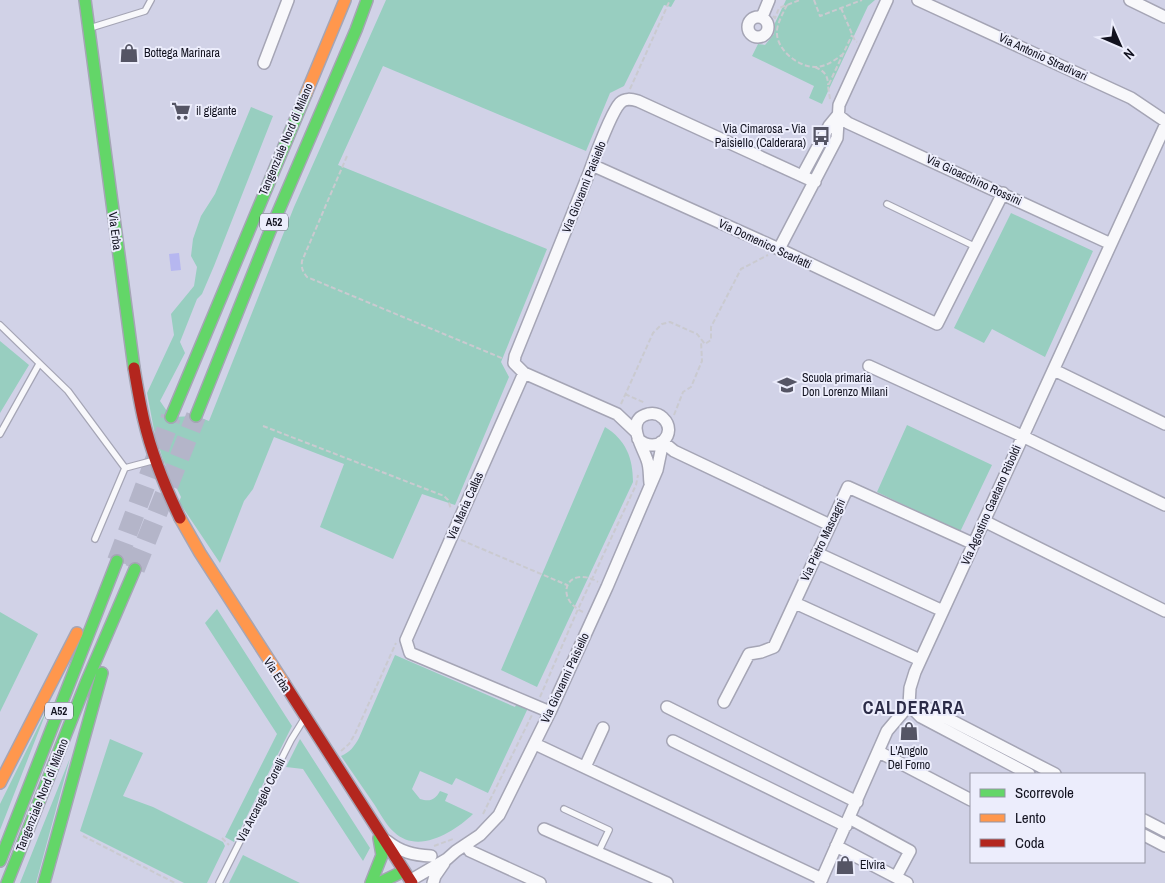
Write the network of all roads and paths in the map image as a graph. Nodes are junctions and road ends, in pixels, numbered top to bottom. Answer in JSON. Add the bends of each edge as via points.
{"nodes":[{"id":1,"x":85,"y":0,"type":"edge"},
{"id":2,"x":151,"y":0,"type":"edge"},
{"id":3,"x":288,"y":0,"type":"edge"},
{"id":4,"x":345,"y":0,"type":"edge"},
{"id":5,"x":367,"y":0,"type":"edge"},
{"id":6,"x":372,"y":0,"type":"edge"},
{"id":7,"x":670,"y":0,"type":"edge"},
{"id":8,"x":769,"y":0,"type":"edge"},
{"id":9,"x":800,"y":0,"type":"edge"},
{"id":10,"x":814,"y":0,"type":"edge"},
{"id":11,"x":862,"y":0,"type":"edge"},
{"id":12,"x":887,"y":0,"type":"edge"},
{"id":13,"x":918,"y":0,"type":"edge"},
{"id":14,"x":1130,"y":0,"type":"edge"},
{"id":15,"x":787,"y":5,"type":"junction"},
{"id":16,"x":841,"y":8,"type":"junction"},
{"id":17,"x":762,"y":15,"type":"joint"},
{"id":18,"x":1165,"y":17,"type":"edge"},
{"id":19,"x":90,"y":28,"type":"junction"},
{"id":20,"x":356,"y":30,"type":"junction"},
{"id":21,"x":852,"y":35,"type":"junction"},
{"id":22,"x":866,"y":46,"type":"junction"},
{"id":23,"x":843,"y":54,"type":"junction"},
{"id":24,"x":264,"y":63,"type":"dead end"},
{"id":25,"x":815,"y":67,"type":"junction"},
{"id":26,"x":828,"y":86,"type":"junction"},
{"id":27,"x":626,"y":99,"type":"junction"},
{"id":28,"x":838,"y":110,"type":"junction"},
{"id":29,"x":1165,"y":121,"type":"edge"},
{"id":30,"x":1165,"y":126,"type":"edge"},
{"id":31,"x":347,"y":156,"type":"dead end"},
{"id":32,"x":592,"y":165,"type":"junction"},
{"id":33,"x":802,"y":176,"type":"junction"},
{"id":34,"x":815,"y":182,"type":"junction"},
{"id":35,"x":1003,"y":193,"type":"junction"},
{"id":36,"x":887,"y":204,"type":"dead end"},
{"id":37,"x":1111,"y":244,"type":"junction"},
{"id":38,"x":976,"y":247,"type":"junction"},
{"id":39,"x":779,"y":249,"type":"junction"},
{"id":40,"x":0,"y":325,"type":"edge"},
{"id":41,"x":701,"y":340,"type":"junction"},
{"id":42,"x":514,"y":363,"type":"junction"},
{"id":43,"x":39,"y":364,"type":"junction"},
{"id":44,"x":869,"y":366,"type":"dead end"},
{"id":45,"x":1054,"y":370,"type":"junction"},
{"id":46,"x":524,"y":373,"type":"junction"},
{"id":47,"x":617,"y":414,"type":"junction"},
{"id":48,"x":646,"y":414,"type":"junction"},
{"id":49,"x":196,"y":416,"type":"tunnel mouth"},
{"id":50,"x":673,"y":416,"type":"dead end"},
{"id":51,"x":171,"y":417,"type":"tunnel mouth"},
{"id":52,"x":1165,"y":424,"type":"edge"},
{"id":53,"x":263,"y":426,"type":"dead end"},
{"id":54,"x":0,"y":434,"type":"edge"},
{"id":55,"x":637,"y":436,"type":"junction"},
{"id":56,"x":1022,"y":436,"type":"junction"},
{"id":57,"x":662,"y":442,"type":"junction"},
{"id":58,"x":155,"y":460,"type":"junction"},
{"id":59,"x":125,"y":468,"type":"junction"},
{"id":60,"x":638,"y":474,"type":"dead end"},
{"id":61,"x":650,"y":487,"type":"junction"},
{"id":62,"x":1165,"y":506,"type":"edge"},
{"id":63,"x":451,"y":515,"type":"dead end"},
{"id":64,"x":984,"y":521,"type":"junction"},
{"id":65,"x":830,"y":524,"type":"junction"},
{"id":66,"x":452,"y":536,"type":"junction"},
{"id":67,"x":95,"y":538,"type":"dead end"},
{"id":68,"x":974,"y":544,"type":"junction"},
{"id":69,"x":817,"y":553,"type":"junction"},
{"id":70,"x":135,"y":569,"type":"tunnel mouth"},
{"id":71,"x":593,"y":579,"type":"junction"},
{"id":72,"x":567,"y":585,"type":"junction"},
{"id":73,"x":607,"y":587,"type":"junction"},
{"id":74,"x":126,"y":592,"type":"junction"},
{"id":75,"x":795,"y":603,"type":"junction"},
{"id":76,"x":578,"y":609,"type":"junction"},
{"id":77,"x":943,"y":610,"type":"junction"},
{"id":78,"x":1165,"y":611,"type":"edge"},
{"id":79,"x":593,"y":616,"type":"junction"},
{"id":80,"x":402,"y":639,"type":"junction"},
{"id":81,"x":920,"y":660,"type":"junction"},
{"id":82,"x":724,"y":702,"type":"dead end"},
{"id":83,"x":908,"y":705,"type":"junction"},
{"id":84,"x":536,"y":706,"type":"junction"},
{"id":85,"x":667,"y":707,"type":"dead end"},
{"id":86,"x":550,"y":712,"type":"junction"},
{"id":87,"x":305,"y":718,"type":"junction"},
{"id":88,"x":603,"y":728,"type":"dead end"},
{"id":89,"x":673,"y":741,"type":"dead end"},
{"id":90,"x":534,"y":744,"type":"junction"},
{"id":91,"x":879,"y":752,"type":"junction"},
{"id":92,"x":329,"y":756,"type":"junction"},
{"id":93,"x":586,"y":767,"type":"junction"},
{"id":94,"x":1027,"y":773,"type":"edge"},
{"id":95,"x":1053,"y":773,"type":"edge"},
{"id":96,"x":0,"y":783,"type":"edge"},
{"id":97,"x":970,"y":799,"type":"edge"},
{"id":98,"x":857,"y":802,"type":"junction"},
{"id":99,"x":564,"y":809,"type":"dead end"},
{"id":100,"x":482,"y":816,"type":"dead end"},
{"id":101,"x":1145,"y":821,"type":"edge"},
{"id":102,"x":848,"y":822,"type":"junction"},
{"id":103,"x":544,"y":829,"type":"dead end"},
{"id":104,"x":378,"y":832,"type":"junction"},
{"id":105,"x":1165,"y":832,"type":"edge"},
{"id":106,"x":83,"y":836,"type":"dead end"},
{"id":107,"x":1145,"y":836,"type":"edge"},
{"id":108,"x":836,"y":846,"type":"junction"},
{"id":109,"x":1165,"y":846,"type":"edge"},
{"id":110,"x":457,"y":848,"type":"junction"},
{"id":111,"x":431,"y":852,"type":"junction"},
{"id":112,"x":598,"y":853,"type":"junction"},
{"id":113,"x":0,"y":861,"type":"edge"},
{"id":114,"x":896,"y":877,"type":"junction"},
{"id":115,"x":409,"y":879,"type":"edge"},
{"id":116,"x":820,"y":880,"type":"edge"},
{"id":117,"x":8,"y":883,"type":"edge"},
{"id":118,"x":44,"y":883,"type":"edge"},
{"id":119,"x":175,"y":883,"type":"edge"},
{"id":120,"x":219,"y":883,"type":"edge"},
{"id":121,"x":371,"y":883,"type":"edge"},
{"id":122,"x":379,"y":883,"type":"edge"},
{"id":123,"x":433,"y":883,"type":"edge"},
{"id":124,"x":540,"y":883,"type":"edge"},
{"id":125,"x":667,"y":883,"type":"edge"},
{"id":126,"x":907,"y":883,"type":"edge"}],
"edges":[{"from":1,"to":19,"type":"main road","name":"Via Erba"},
{"from":2,"to":19,"type":"lane","via":[[145,11]]},
{"from":3,"to":24,"type":"street"},
{"from":4,"to":51,"type":"main road","name":"Tangenziale Nord di Milano","number":"A52"},
{"from":5,"to":20,"type":"main road","name":"Tangenziale Nord di Milano","number":"A52"},
{"from":6,"to":20,"type":"main road","number":"A52"},
{"from":7,"to":27,"type":"path"},
{"from":8,"to":17,"type":"street"},
{"from":9,"to":15,"type":"path"},
{"from":10,"to":16,"type":"path","via":[[820,16]]},
{"from":11,"to":16,"type":"path"},
{"from":12,"to":22,"type":"street"},
{"from":13,"to":29,"type":"street","name":"Via Antonio Stradivari","via":[[1131,98]]},
{"from":14,"to":18,"type":"street"},
{"from":15,"to":17,"type":"path","via":[[779,8],[775,18]]},
{"from":15,"to":25,"type":"path","via":[[778,25],[778,41],[790,57]]},
{"from":16,"to":21,"type":"path"},
{"from":19,"to":58,"type":"main road","name":"Via Erba","via":[[133,365]]},
{"from":20,"to":49,"type":"main road","name":"Tangenziale Nord di Milano","number":"A52"},
{"from":21,"to":22,"type":"path","via":[[855,41]]},
{"from":21,"to":23,"type":"path"},
{"from":22,"to":28,"type":"street"},
{"from":23,"to":25,"type":"path"},
{"from":23,"to":26,"type":"path"},
{"from":25,"to":26,"type":"path","via":[[828,77]]},
{"from":26,"to":28,"type":"path","via":[[828,96]]},
{"from":27,"to":32,"type":"street","name":"Via Giovanni Paisiello","via":[[613,115]]},
{"from":27,"to":33,"type":"street","via":[[638,101]]},
{"from":28,"to":33,"type":"street"},
{"from":28,"to":34,"type":"street","via":[[837,138]]},
{"from":28,"to":35,"type":"street","name":"Via Gioacchino Rossini","via":[[848,123]]},
{"from":30,"to":37,"type":"street","name":"Via Agostino Gaetano Riboldi"},
{"from":31,"to":42,"type":"path","via":[[302,261],[301,267],[307,277]]},
{"from":32,"to":39,"type":"street","name":"Via Domenico Scarlatti"},
{"from":32,"to":42,"type":"street","name":"Via Giovanni Paisiello"},
{"from":33,"to":34,"type":"street"},
{"from":34,"to":39,"type":"street"},
{"from":35,"to":37,"type":"street","name":"Via Gioacchino Rossini"},
{"from":35,"to":38,"type":"street"},
{"from":36,"to":38,"type":"lane"},
{"from":37,"to":45,"type":"street","name":"Via Agostino Gaetano Riboldi"},
{"from":38,"to":39,"type":"street","name":"Via Domenico Scarlatti","via":[[937,324]]},
{"from":39,"to":41,"type":"path","via":[[741,269],[711,327],[711,340],[705,344]]},
{"from":40,"to":43,"type":"lane"},
{"from":41,"to":47,"type":"path","via":[[697,334],[670,322],[662,324],[653,333]]},
{"from":41,"to":50,"type":"path","via":[[702,361]]},
{"from":42,"to":46,"type":"street","name":"Via Giovanni Paisiello"},
{"from":43,"to":54,"type":"lane"},
{"from":43,"to":59,"type":"lane","via":[[68,391]]},
{"from":44,"to":56,"type":"street"},
{"from":45,"to":52,"type":"street"},
{"from":45,"to":56,"type":"street","name":"Via Agostino Gaetano Riboldi"},
{"from":46,"to":47,"type":"street","name":"Via Giovanni Paisiello"},
{"from":46,"to":66,"type":"street","name":"Via Maria Callas"},
{"from":47,"to":48,"type":"street","name":"Via Giovanni Paisiello"},
{"from":47,"to":55,"type":"street","name":"Via Giovanni Paisiello"},
{"from":48,"to":55,"type":"street","via":[[636,425]]},
{"from":48,"to":57,"type":"street","via":[[653,413],[664,419],[668,430]]},
{"from":53,"to":63,"type":"path","via":[[444,496]]},
{"from":55,"to":57,"type":"street","via":[[651,446]]},
{"from":55,"to":61,"type":"street","name":"Via Giovanni Paisiello","via":[[648,462]]},
{"from":56,"to":62,"type":"street"},
{"from":56,"to":64,"type":"street","name":"Via Agostino Gaetano Riboldi"},
{"from":57,"to":61,"type":"street","name":"Via Giovanni Paisiello"},
{"from":57,"to":65,"type":"street"},
{"from":58,"to":59,"type":"lane"},
{"from":58,"to":87,"type":"main road","name":"Via Erba","via":[[188,534]]},
{"from":59,"to":67,"type":"lane"},
{"from":60,"to":71,"type":"path"},
{"from":61,"to":73,"type":"street","name":"Via Giovanni Paisiello"},
{"from":64,"to":68,"type":"street","name":"Via Agostino Gaetano Riboldi"},
{"from":64,"to":78,"type":"street"},
{"from":65,"to":68,"type":"street","name":"Via Pietro Mascagni","via":[[848,487]]},
{"from":65,"to":69,"type":"street","name":"Via Pietro Mascagni"},
{"from":66,"to":72,"type":"path"},
{"from":66,"to":80,"type":"street","name":"Via Maria Callas"},
{"from":68,"to":77,"type":"street","name":"Via Agostino Gaetano Riboldi"},
{"from":69,"to":75,"type":"street","name":"Via Pietro Mascagni"},
{"from":69,"to":77,"type":"street"},
{"from":70,"to":74,"type":"main road","name":"Tangenziale Nord di Milano","number":"A52"},
{"from":71,"to":72,"type":"path","via":[[578,576]]},
{"from":71,"to":73,"type":"path"},
{"from":71,"to":76,"type":"path"},
{"from":72,"to":76,"type":"path","via":[[568,599]]},
{"from":73,"to":79,"type":"street","name":"Via Giovanni Paisiello"},
{"from":74,"to":117,"type":"main road","name":"Tangenziale Nord di Milano","number":"A52","via":[[86,683]]},
{"from":74,"to":118,"type":"main road","number":"A52"},
{"from":75,"to":81,"type":"street"},
{"from":75,"to":82,"type":"street","name":"Via Pietro Mascagni","via":[[774,647],[749,654]]},
{"from":76,"to":79,"type":"path"},
{"from":76,"to":84,"type":"path"},
{"from":77,"to":81,"type":"street","name":"Via Agostino Gaetano Riboldi"},
{"from":79,"to":86,"type":"street","name":"Via Giovanni Paisiello"},
{"from":80,"to":84,"type":"street","via":[[410,653]]},
{"from":80,"to":92,"type":"path","via":[[349,744]]},
{"from":81,"to":83,"type":"street","name":"Via Agostino Gaetano Riboldi"},
{"from":83,"to":91,"type":"street","name":"Via Agostino Gaetano Riboldi","via":[[887,731]]},
{"from":83,"to":94,"type":"street","via":[[921,717]]},
{"from":83,"to":95,"type":"street","via":[[929,709]]},
{"from":84,"to":86,"type":"street"},
{"from":84,"to":100,"type":"path"},
{"from":85,"to":98,"type":"street"},
{"from":86,"to":90,"type":"street","name":"Via Giovanni Paisiello"},
{"from":87,"to":92,"type":"main road","name":"Via Erba"},
{"from":87,"to":120,"type":"lane","name":"Via Arcangelo Corelli"},
{"from":88,"to":93,"type":"street"},
{"from":89,"to":102,"type":"street"},
{"from":90,"to":93,"type":"street"},
{"from":90,"to":110,"type":"street","name":"Via Giovanni Paisiello","via":[[498,815],[480,836]]},
{"from":91,"to":97,"type":"street"},
{"from":91,"to":98,"type":"street","name":"Via Agostino Gaetano Riboldi"},
{"from":92,"to":104,"type":"main road","name":"Via Erba"},
{"from":93,"to":116,"type":"street"},
{"from":96,"to":113,"type":"main road","name":"Tangenziale Nord di Milano","number":"A52","via":[[115,560]]},
{"from":98,"to":102,"type":"street","name":"Via Agostino Gaetano Riboldi"},
{"from":99,"to":112,"type":"lane","via":[[609,830]]},
{"from":101,"to":105,"type":"street"},
{"from":102,"to":108,"type":"street","name":"Via Agostino Gaetano Riboldi"},
{"from":102,"to":114,"type":"street","via":[[910,851]]},
{"from":103,"to":112,"type":"street"},
{"from":104,"to":111,"type":"street","via":[[402,851],[413,855]]},
{"from":104,"to":115,"type":"main road","name":"Via Erba"},
{"from":104,"to":121,"type":"main road","via":[[382,855]]},
{"from":106,"to":119,"type":"path"},
{"from":107,"to":109,"type":"street"},
{"from":108,"to":114,"type":"street"},
{"from":108,"to":116,"type":"street","name":"Via Agostino Gaetano Riboldi"},
{"from":110,"to":111,"type":"street"},
{"from":110,"to":111,"type":"path"},
{"from":110,"to":115,"type":"street"},
{"from":110,"to":123,"type":"street"},
{"from":110,"to":124,"type":"street"},
{"from":111,"to":115,"type":"street","via":[[418,860]]},
{"from":112,"to":125,"type":"street"},
{"from":114,"to":126,"type":"street"},
{"from":115,"to":122,"type":"main road","via":[[385,879]]}]}
